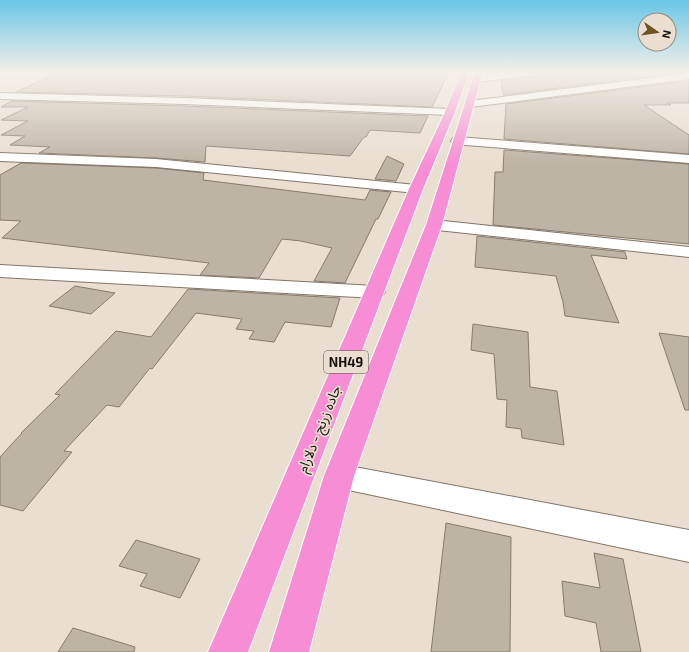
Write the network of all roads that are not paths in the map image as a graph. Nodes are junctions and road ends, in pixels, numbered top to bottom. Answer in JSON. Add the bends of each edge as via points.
{"nodes":[{"id":1,"x":240,"y":102,"type":"edge"},
{"id":2,"x":462,"y":102,"type":"edge"},
{"id":3,"x":500,"y":102,"type":"edge"},
{"id":4,"x":460,"y":108,"type":"junction"},
{"id":5,"x":457,"y":141,"type":"junction"},
{"id":6,"x":0,"y":157,"type":"edge"},
{"id":7,"x":689,"y":159,"type":"edge"},
{"id":8,"x":416,"y":190,"type":"junction"},
{"id":9,"x":434,"y":225,"type":"junction"},
{"id":10,"x":689,"y":252,"type":"edge"},
{"id":11,"x":0,"y":271,"type":"edge"},
{"id":12,"x":375,"y":292,"type":"junction"},
{"id":13,"x":338,"y":476,"type":"junction"},
{"id":14,"x":689,"y":546,"type":"edge"},
{"id":15,"x":228,"y":652,"type":"edge"},
{"id":16,"x":289,"y":652,"type":"edge"}],
"edges":[{"from":1,"to":4,"type":"street"},
{"from":2,"to":4,"type":"highway","name":"جاده زرنج - دلارام","number":"NH49"},
{"from":3,"to":4,"type":"street"},
{"from":4,"to":5,"type":"highway","name":"جاده زرنج - دلارام","number":"NH49"},
{"from":4,"to":8,"type":"highway","name":"جاده زرنج - دلارام","number":"NH49"},
{"from":5,"to":7,"type":"street"},
{"from":5,"to":9,"type":"highway","name":"جاده زرنج - دلارام","number":"NH49"},
{"from":6,"to":8,"type":"street","via":[[156,163]]},
{"from":8,"to":12,"type":"highway","name":"جاده زرنج - دلارام","number":"NH49"},
{"from":9,"to":10,"type":"street"},
{"from":9,"to":13,"type":"highway","name":"جاده زرنج - دلارام","number":"NH49"},
{"from":11,"to":12,"type":"street"},
{"from":12,"to":15,"type":"highway","name":"جاده زرنج - دلارام","number":"NH49"},
{"from":13,"to":14,"type":"street"},
{"from":13,"to":16,"type":"highway","name":"جاده زرنج - دلارام","number":"NH49"}]}
